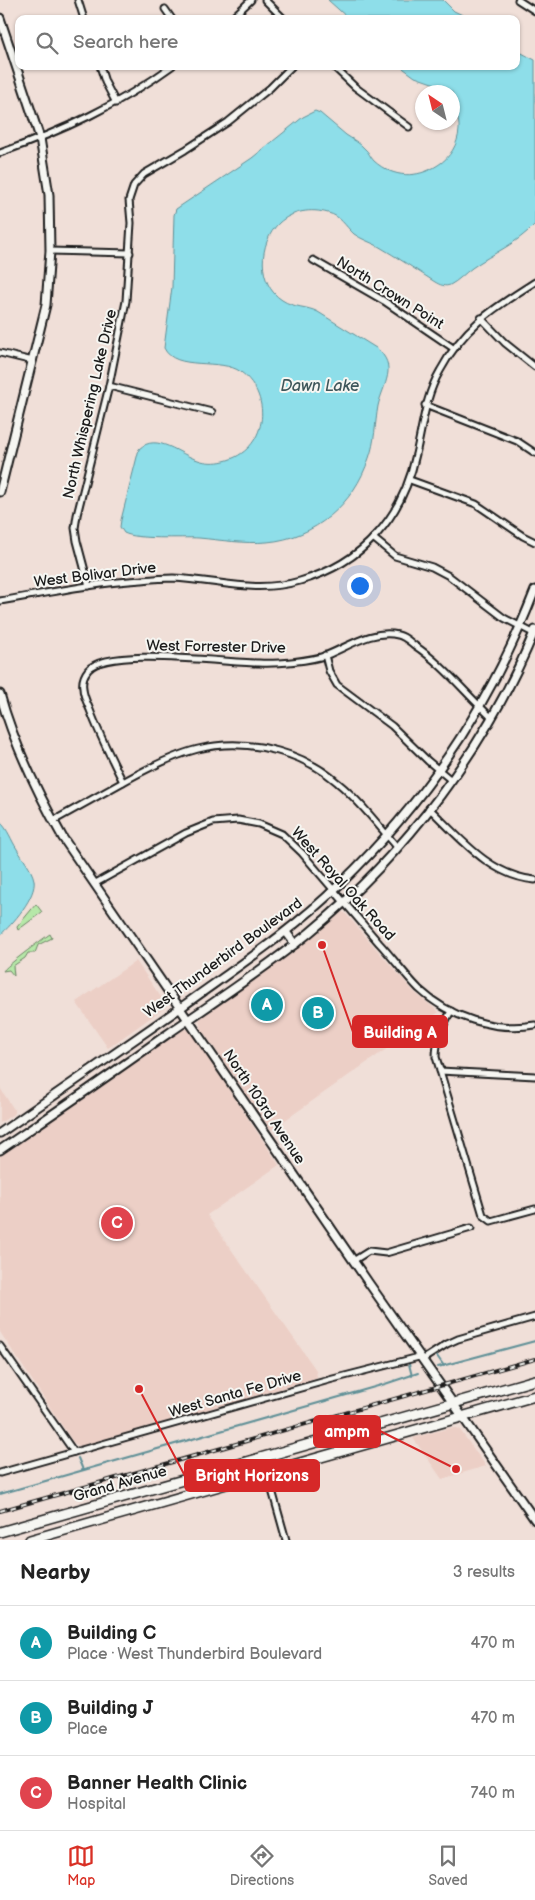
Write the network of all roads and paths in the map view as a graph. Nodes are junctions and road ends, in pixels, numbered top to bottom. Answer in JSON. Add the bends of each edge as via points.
{"nodes":[{"id":1,"x":78,"y":0,"type":"edge"},
{"id":2,"x":251,"y":0,"type":"edge"},
{"id":3,"x":266,"y":0,"type":"edge"},
{"id":4,"x":518,"y":0,"type":"edge"},
{"id":5,"x":165,"y":9,"type":"dead end"},
{"id":6,"x":535,"y":10,"type":"edge"},
{"id":7,"x":83,"y":15,"type":"edge"},
{"id":8,"x":169,"y":15,"type":"edge"},
{"id":9,"x":235,"y":15,"type":"edge"},
{"id":10,"x":280,"y":15,"type":"edge"},
{"id":11,"x":0,"y":18,"type":"edge"},
{"id":12,"x":15,"y":63,"type":"edge"},
{"id":13,"x":17,"y":70,"type":"edge"},
{"id":14,"x":101,"y":70,"type":"edge"},
{"id":15,"x":166,"y":70,"type":"edge"},
{"id":16,"x":288,"y":70,"type":"edge"},
{"id":17,"x":337,"y":70,"type":"edge"},
{"id":18,"x":116,"y":103,"type":"junction"},
{"id":19,"x":409,"y":127,"type":"dead end"},
{"id":20,"x":40,"y":138,"type":"junction"},
{"id":21,"x":0,"y":153,"type":"edge"},
{"id":22,"x":50,"y":251,"type":"junction"},
{"id":23,"x":130,"y":252,"type":"junction"},
{"id":24,"x":313,"y":260,"type":"dead end"},
{"id":25,"x":535,"y":282,"type":"edge"},
{"id":26,"x":481,"y":318,"type":"junction"},
{"id":27,"x":453,"y":348,"type":"junction"},
{"id":28,"x":0,"y":353,"type":"edge"},
{"id":29,"x":34,"y":361,"type":"junction"},
{"id":30,"x":535,"y":367,"type":"edge"},
{"id":31,"x":109,"y":386,"type":"junction"},
{"id":32,"x":425,"y":405,"type":"junction"},
{"id":33,"x":212,"y":412,"type":"dead end"},
{"id":34,"x":535,"y":452,"type":"edge"},
{"id":35,"x":410,"y":480,"type":"junction"},
{"id":36,"x":0,"y":492,"type":"edge"},
{"id":37,"x":373,"y":538,"type":"junction"},
{"id":38,"x":535,"y":542,"type":"edge"},
{"id":39,"x":88,"y":586,"type":"junction"},
{"id":40,"x":535,"y":590,"type":"edge"},
{"id":41,"x":0,"y":601,"type":"edge"},
{"id":42,"x":520,"y":627,"type":"junction"},
{"id":43,"x":535,"y":633,"type":"edge"},
{"id":44,"x":325,"y":655,"type":"junction"},
{"id":45,"x":0,"y":694,"type":"edge"},
{"id":46,"x":480,"y":706,"type":"junction"},
{"id":47,"x":491,"y":717,"type":"junction"},
{"id":48,"x":439,"y":770,"type":"junction"},
{"id":49,"x":451,"y":780,"type":"junction"},
{"id":50,"x":122,"y":782,"type":"junction"},
{"id":51,"x":429,"y":808,"type":"junction"},
{"id":52,"x":53,"y":821,"type":"junction"},
{"id":53,"x":387,"y":836,"type":"junction"},
{"id":54,"x":397,"y":847,"type":"junction"},
{"id":55,"x":535,"y":880,"type":"edge"},
{"id":56,"x":94,"y":884,"type":"junction"},
{"id":57,"x":334,"y":890,"type":"junction"},
{"id":58,"x":344,"y":902,"type":"junction"},
{"id":59,"x":286,"y":932,"type":"junction"},
{"id":60,"x":295,"y":944,"type":"junction"},
{"id":61,"x":179,"y":1008,"type":"junction"},
{"id":62,"x":451,"y":1011,"type":"junction"},
{"id":63,"x":188,"y":1020,"type":"junction"},
{"id":64,"x":535,"y":1025,"type":"edge"},
{"id":65,"x":106,"y":1059,"type":"junction"},
{"id":66,"x":114,"y":1071,"type":"junction"},
{"id":67,"x":440,"y":1071,"type":"junction"},
{"id":68,"x":535,"y":1076,"type":"edge"},
{"id":69,"x":0,"y":1133,"type":"edge"},
{"id":70,"x":0,"y":1150,"type":"edge"},
{"id":71,"x":535,"y":1209,"type":"edge"},
{"id":72,"x":471,"y":1228,"type":"dead end"},
{"id":73,"x":353,"y":1261,"type":"junction"},
{"id":74,"x":535,"y":1317,"type":"edge"},
{"id":75,"x":0,"y":1346,"type":"edge"},
{"id":76,"x":420,"y":1358,"type":"junction"},
{"id":77,"x":535,"y":1380,"type":"edge"},
{"id":78,"x":535,"y":1396,"type":"edge"},
{"id":79,"x":453,"y":1404,"type":"junction"},
{"id":80,"x":461,"y":1416,"type":"junction"},
{"id":81,"x":74,"y":1452,"type":"junction"},
{"id":82,"x":263,"y":1458,"type":"junction"},
{"id":83,"x":0,"y":1473,"type":"edge"},
{"id":84,"x":267,"y":1473,"type":"junction"},
{"id":85,"x":535,"y":1520,"type":"edge"},
{"id":86,"x":0,"y":1532,"type":"edge"},
{"id":87,"x":30,"y":1540,"type":"edge"},
{"id":88,"x":286,"y":1540,"type":"edge"}],
"edges":[{"from":1,"to":7,"type":"street"},
{"from":2,"to":9,"type":"street"},
{"from":3,"to":10,"type":"street"},
{"from":4,"to":6,"type":"street"},
{"from":5,"to":8,"type":"street"},
{"from":11,"to":12,"type":"street"},
{"from":13,"to":20,"type":"street"},
{"from":14,"to":18,"type":"street"},
{"from":15,"to":18,"type":"street"},
{"from":16,"to":23,"type":"street","name":"North Whispering Lake Drive","via":[[228,122],[144,174],[134,185],[130,200]]},
{"from":17,"to":19,"type":"street"},
{"from":18,"to":20,"type":"street"},
{"from":20,"to":21,"type":"street"},
{"from":20,"to":22,"type":"street","via":[[49,195]]},
{"from":22,"to":23,"type":"street"},
{"from":22,"to":29,"type":"street","via":[[46,305]]},
{"from":23,"to":31,"type":"street","name":"North Whispering Lake Drive","via":[[126,301]]},
{"from":24,"to":27,"type":"street","name":"North Crown Point","via":[[400,311]]},
{"from":25,"to":26,"type":"street","name":"West Bolivar Drive"},
{"from":26,"to":27,"type":"street","name":"West Bolivar Drive"},
{"from":26,"to":30,"type":"street"},
{"from":27,"to":32,"type":"street","name":"West Bolivar Drive"},
{"from":28,"to":29,"type":"street"},
{"from":29,"to":36,"type":"street"},
{"from":31,"to":33,"type":"street"},
{"from":31,"to":39,"type":"street","name":"North Whispering Lake Drive","via":[[75,528]]},
{"from":32,"to":34,"type":"street","via":[[517,441]]},
{"from":32,"to":35,"type":"street","name":"West Bolivar Drive"},
{"from":35,"to":37,"type":"street","name":"West Bolivar Drive","via":[[396,510]]},
{"from":35,"to":38,"type":"street","via":[[476,504]]},
{"from":37,"to":39,"type":"street","name":"West Bolivar Drive","via":[[359,552],[321,574],[276,586],[248,588],[172,578]]},
{"from":37,"to":42,"type":"street","via":[[395,556],[432,567],[449,576]]},
{"from":39,"to":41,"type":"street","name":"West Bolivar Drive"},
{"from":40,"to":42,"type":"street","name":"West Thunderbird Boulevard"},
{"from":42,"to":43,"type":"street"},
{"from":42,"to":46,"type":"street","name":"West Thunderbird Boulevard"},
{"from":43,"to":47,"type":"street","name":"West Thunderbird Boulevard"},
{"from":44,"to":46,"type":"street","name":"West Forrester Drive","via":[[352,642],[384,633],[400,635],[439,663]]},
{"from":44,"to":48,"type":"street","via":[[328,670],[338,685],[392,726]]},
{"from":44,"to":50,"type":"street","name":"West Forrester Drive","via":[[261,664],[168,657],[128,658],[96,664],[83,679],[83,688]]},
{"from":45,"to":52,"type":"street","name":"North 103rd Avenue","via":[[23,760]]},
{"from":46,"to":47,"type":"street","name":"West Forrester Drive"},
{"from":46,"to":48,"type":"street","name":"West Thunderbird Boulevard"},
{"from":47,"to":49,"type":"street","name":"West Thunderbird Boulevard"},
{"from":48,"to":49,"type":"street"},
{"from":48,"to":53,"type":"street","name":"West Thunderbird Boulevard"},
{"from":49,"to":51,"type":"street","name":"West Thunderbird Boulevard"},
{"from":50,"to":52,"type":"street"},
{"from":50,"to":53,"type":"street","via":[[170,757],[199,748],[230,744],[264,748],[296,757],[328,774],[354,797]]},
{"from":51,"to":54,"type":"street","name":"West Thunderbird Boulevard"},
{"from":51,"to":55,"type":"street","via":[[487,863],[515,877]]},
{"from":52,"to":56,"type":"street","name":"North 103rd Avenue"},
{"from":53,"to":54,"type":"street"},
{"from":53,"to":57,"type":"street","name":"West Thunderbird Boulevard"},
{"from":54,"to":58,"type":"street","name":"West Thunderbird Boulevard"},
{"from":56,"to":57,"type":"street","name":"West Royal Oak Road","via":[[186,833],[214,822],[238,820],[259,824],[282,834]]},
{"from":56,"to":61,"type":"street","name":"North 103rd Avenue"},
{"from":57,"to":58,"type":"street","name":"West Royal Oak Road"},
{"from":57,"to":59,"type":"street","name":"West Thunderbird Boulevard"},
{"from":58,"to":60,"type":"street","name":"West Thunderbird Boulevard"},
{"from":58,"to":62,"type":"street","name":"West Royal Oak Road","via":[[415,985]]},
{"from":59,"to":60,"type":"street"},
{"from":59,"to":61,"type":"street","name":"West Thunderbird Boulevard"},
{"from":60,"to":63,"type":"street","name":"West Thunderbird Boulevard"},
{"from":61,"to":63,"type":"street","name":"North 103rd Avenue"},
{"from":61,"to":65,"type":"street","name":"West Thunderbird Boulevard"},
{"from":62,"to":64,"type":"street","name":"West Royal Oak Road","via":[[475,1021],[504,1027]]},
{"from":62,"to":67,"type":"street","via":[[436,1046]]},
{"from":63,"to":66,"type":"street","name":"West Thunderbird Boulevard"},
{"from":63,"to":73,"type":"street","name":"North 103rd Avenue"},
{"from":65,"to":66,"type":"street"},
{"from":65,"to":69,"type":"street","name":"West Thunderbird Boulevard"},
{"from":66,"to":70,"type":"street","name":"West Thunderbird Boulevard"},
{"from":67,"to":68,"type":"street"},
{"from":67,"to":71,"type":"street","via":[[483,1216],[491,1221]]},
{"from":72,"to":73,"type":"street","via":[[386,1253],[369,1251]]},
{"from":73,"to":76,"type":"street","name":"North 103rd Avenue"},
{"from":74,"to":76,"type":"street","name":"West Santa Fe Drive","via":[[458,1340]]},
{"from":75,"to":81,"type":"street"},
{"from":76,"to":79,"type":"street","name":"North 103rd Avenue"},
{"from":76,"to":81,"type":"street","name":"West Santa Fe Drive","via":[[329,1380]]},
{"from":77,"to":79,"type":"highway","name":"Grand Avenue"},
{"from":78,"to":80,"type":"highway","name":"Grand Avenue"},
{"from":79,"to":80,"type":"street","name":"North 103rd Avenue"},
{"from":79,"to":82,"type":"highway","name":"Grand Avenue"},
{"from":80,"to":84,"type":"highway","name":"Grand Avenue"},
{"from":80,"to":85,"type":"street","name":"North 103rd Avenue"},
{"from":81,"to":83,"type":"street","name":"West Santa Fe Drive"},
{"from":82,"to":84,"type":"street"},
{"from":82,"to":86,"type":"highway","name":"Grand Avenue"},
{"from":84,"to":87,"type":"highway","name":"Grand Avenue"},
{"from":84,"to":88,"type":"street"}]}
